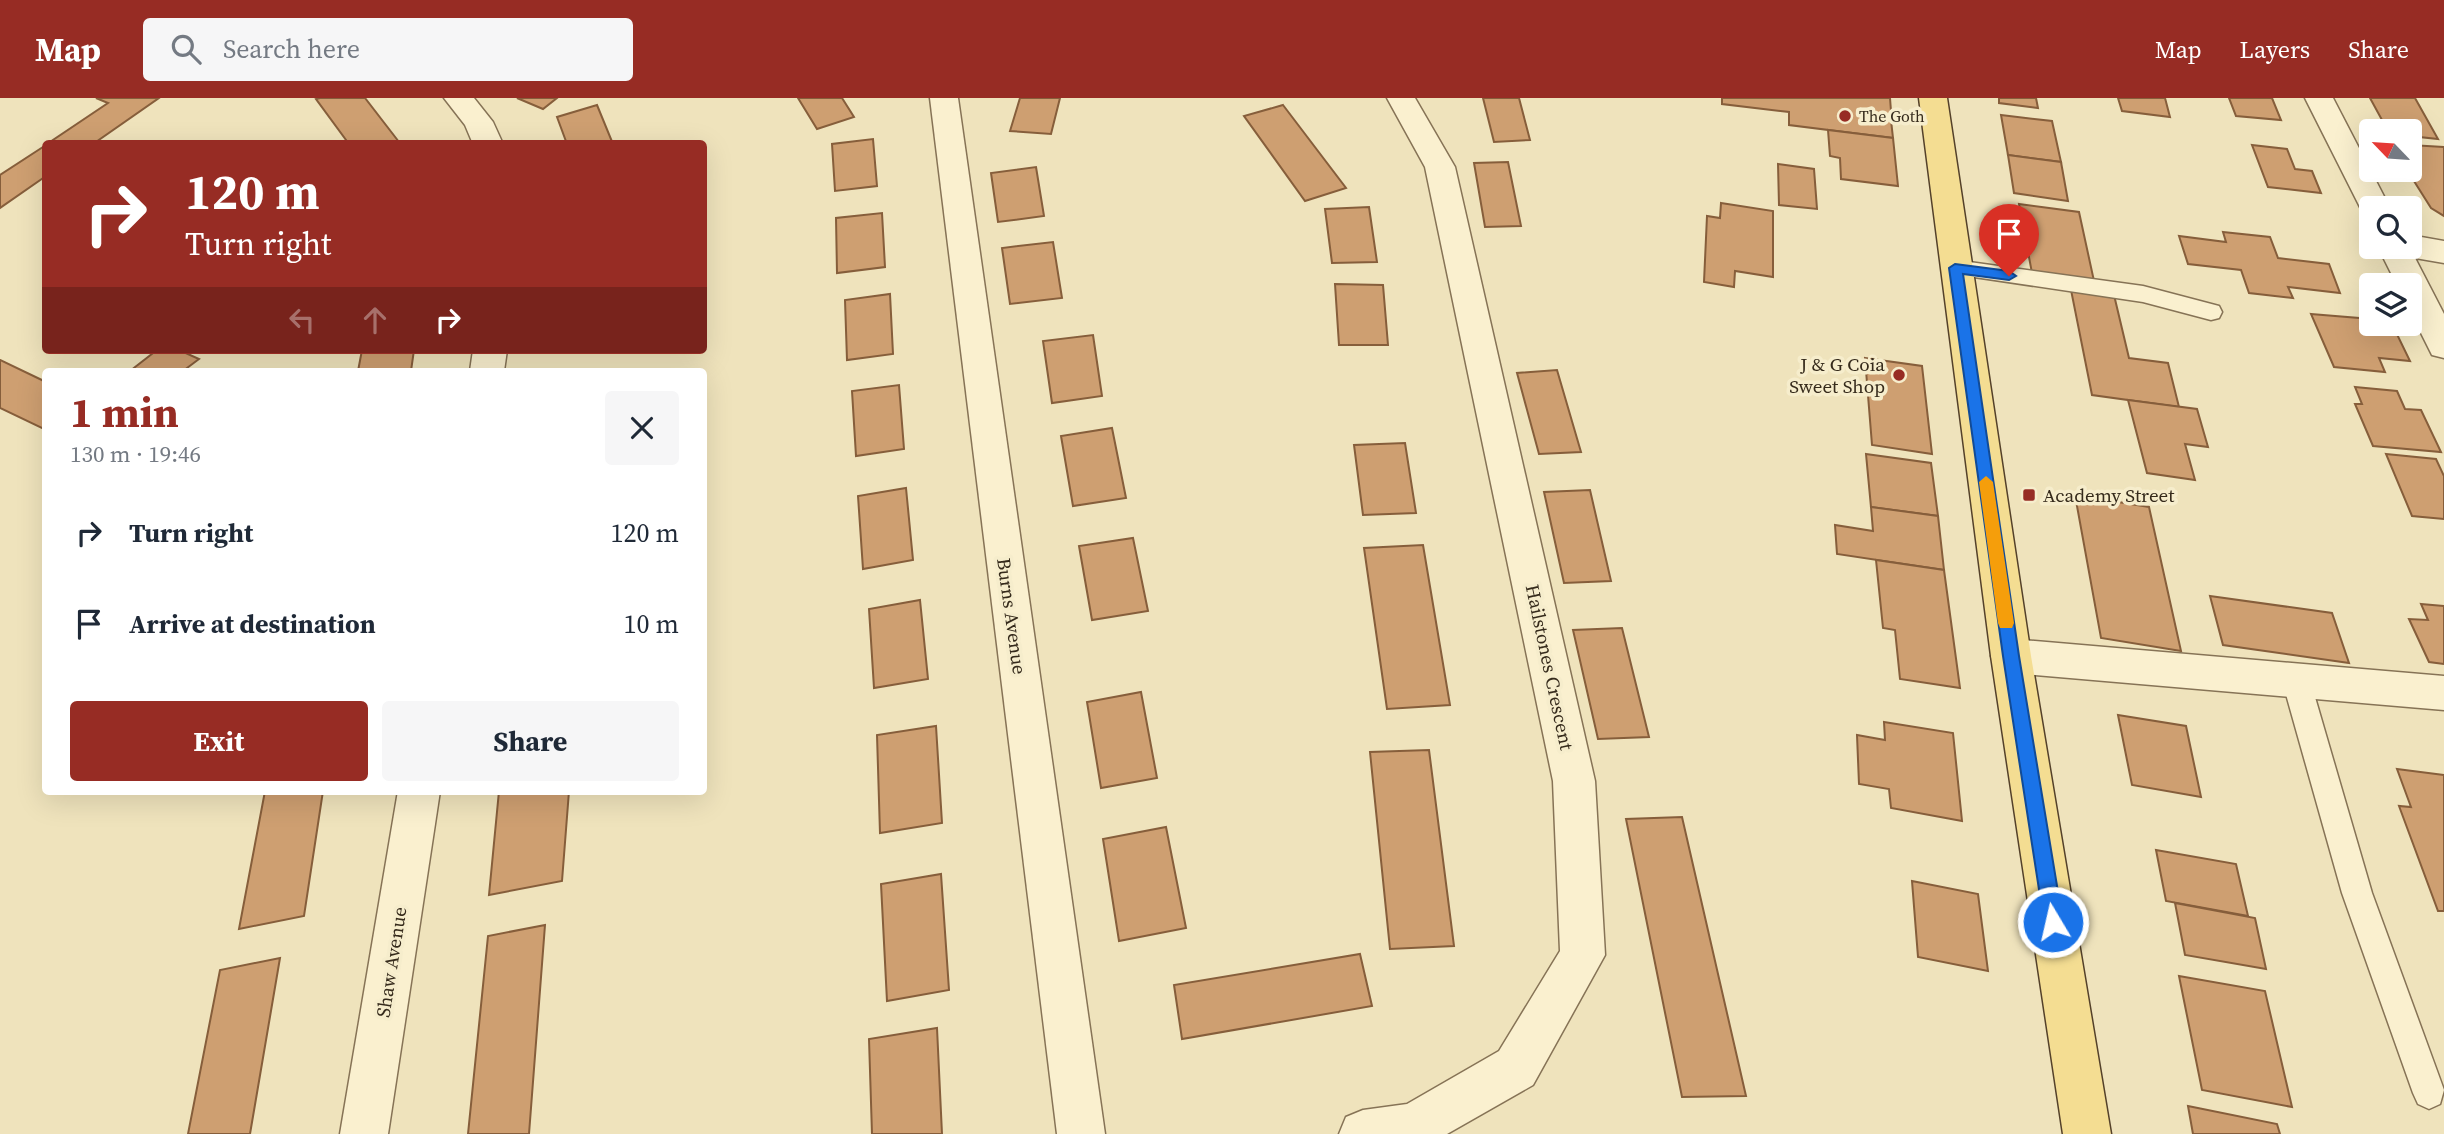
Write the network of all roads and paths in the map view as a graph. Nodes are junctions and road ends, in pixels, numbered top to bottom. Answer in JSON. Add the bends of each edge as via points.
{"nodes":[{"id":1,"x":458,"y":98,"type":"edge"},
{"id":2,"x":944,"y":98,"type":"edge"},
{"id":3,"x":1401,"y":98,"type":"edge"},
{"id":4,"x":1933,"y":98,"type":"edge"},
{"id":5,"x":2319,"y":98,"type":"edge"},
{"id":6,"x":486,"y":140,"type":"edge"},
{"id":7,"x":2369,"y":196,"type":"edge"},
{"id":8,"x":2422,"y":248,"type":"edge"},
{"id":9,"x":2444,"y":252,"type":"edge"},
{"id":10,"x":2400,"y":259,"type":"edge"},
{"id":11,"x":1955,"y":268,"type":"junction"},
{"id":12,"x":2211,"y":312,"type":"dead end"},
{"id":13,"x":2444,"y":346,"type":"edge"},
{"id":14,"x":2011,"y":656,"type":"junction"},
{"id":15,"x":2296,"y":680,"type":"junction"},
{"id":16,"x":2444,"y":693,"type":"edge"},
{"id":17,"x":418,"y":795,"type":"edge"},
{"id":18,"x":2429,"y":1093,"type":"dead end"},
{"id":19,"x":364,"y":1134,"type":"edge"},
{"id":20,"x":1081,"y":1134,"type":"edge"},
{"id":21,"x":1363,"y":1134,"type":"edge"},
{"id":22,"x":2087,"y":1134,"type":"edge"}],
"edges":[{"from":1,"to":6,"type":"street"},
{"from":2,"to":20,"type":"street","name":"Burns Avenue"},
{"from":3,"to":21,"type":"street","name":"Hailstones Crescent","via":[[1440,167],[1574,781],[1583,955],[1516,1068],[1413,1127]]},
{"from":4,"to":11,"type":"main road"},
{"from":5,"to":7,"type":"street"},
{"from":8,"to":9,"type":"street"},
{"from":10,"to":13,"type":"street"},
{"from":11,"to":12,"type":"lane","via":[[2144,294]]},
{"from":11,"to":14,"type":"main road"},
{"from":14,"to":15,"type":"street"},
{"from":14,"to":22,"type":"main road"},
{"from":15,"to":16,"type":"street"},
{"from":15,"to":18,"type":"lane","via":[[2357,893]]},
{"from":17,"to":19,"type":"street","name":"Shaw Avenue"}]}
